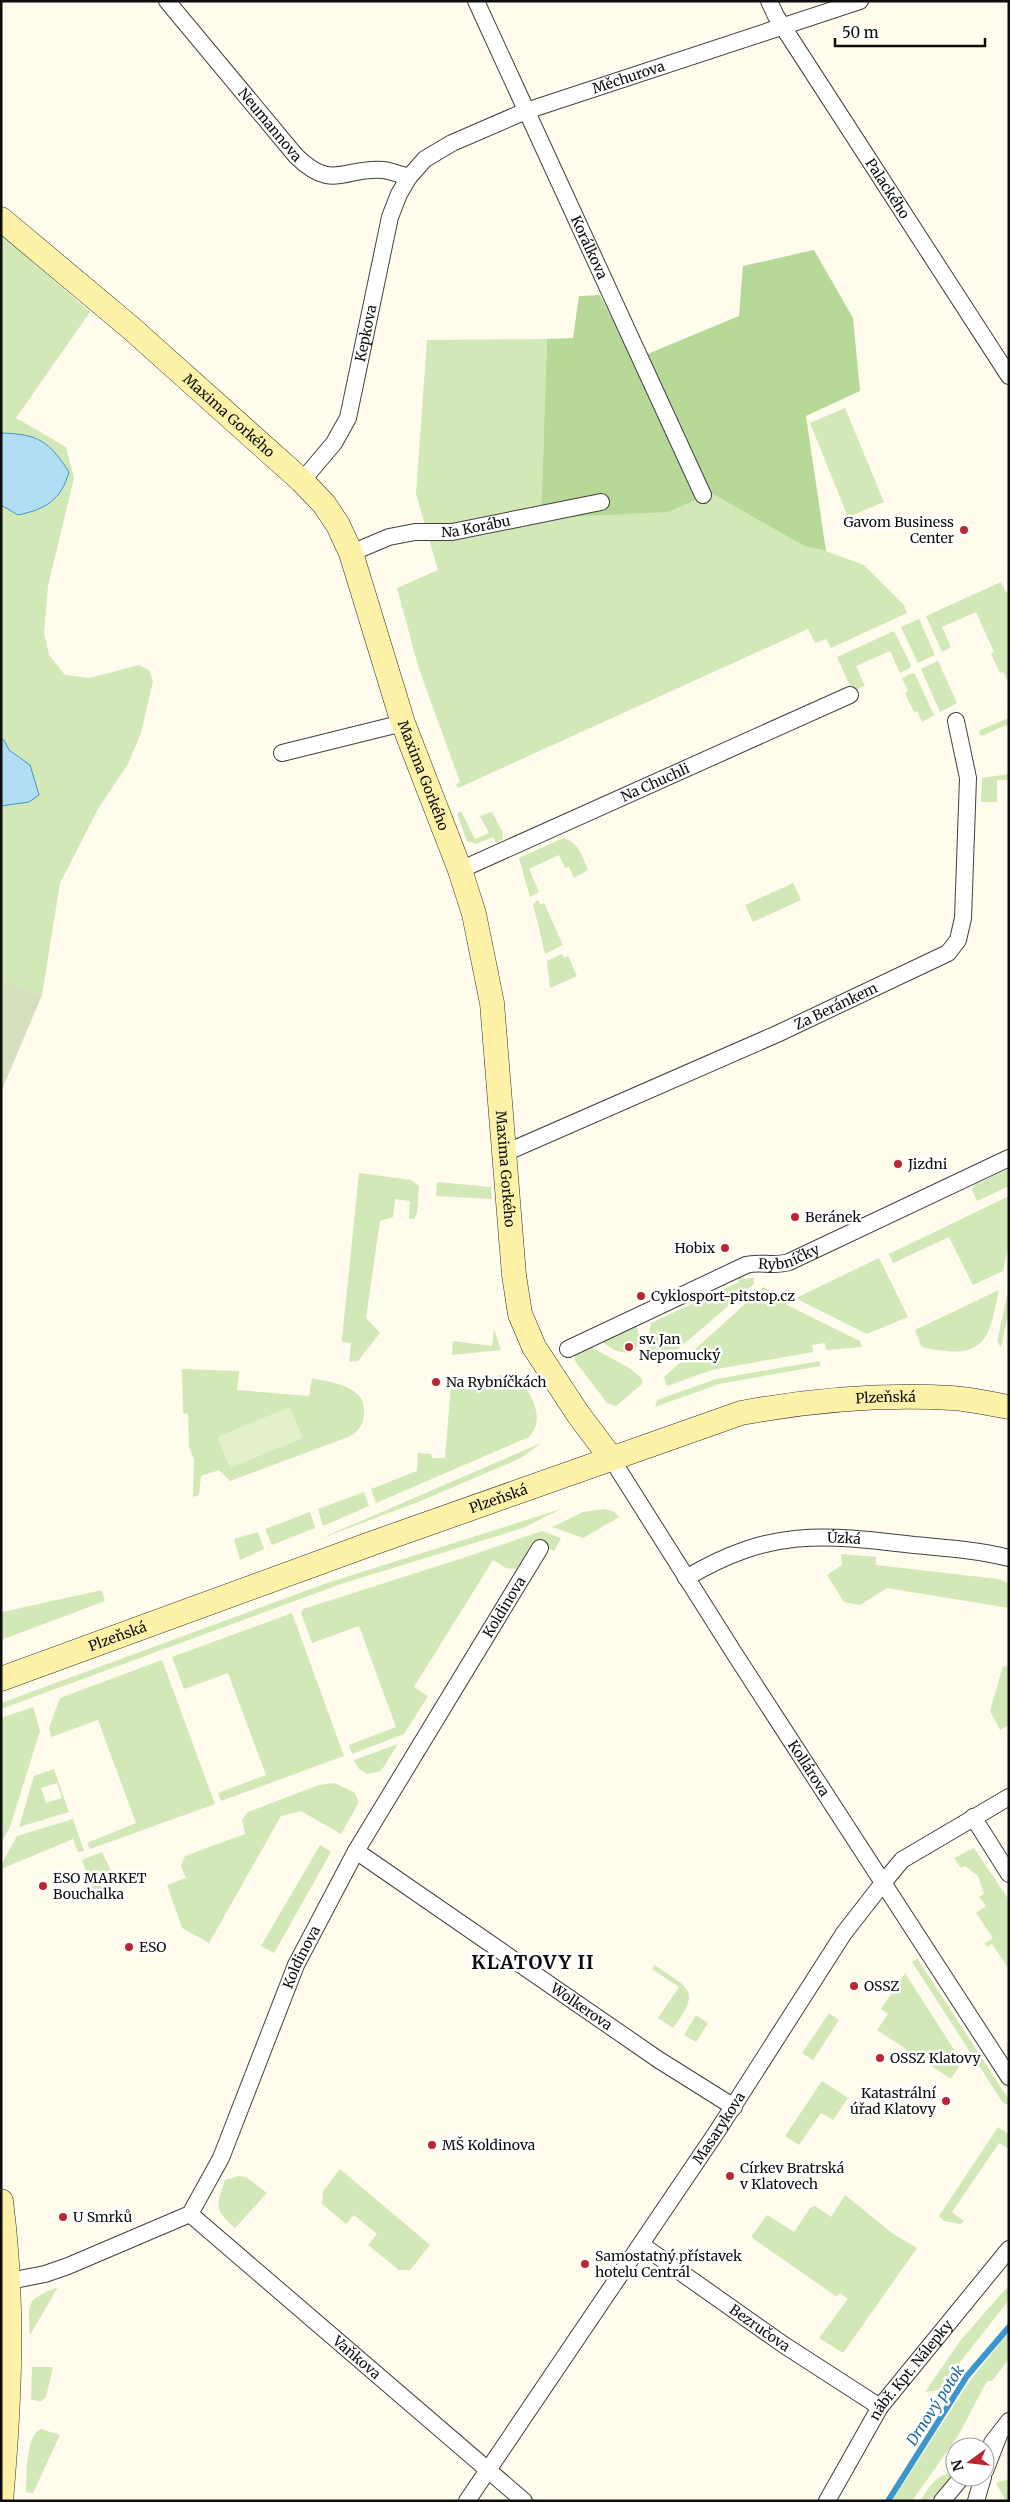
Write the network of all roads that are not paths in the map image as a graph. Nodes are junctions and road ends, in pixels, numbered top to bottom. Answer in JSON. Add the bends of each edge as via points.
{"nodes":[{"id":1,"x":167,"y":1,"type":"edge"},
{"id":2,"x":476,"y":1,"type":"edge"},
{"id":3,"x":769,"y":1,"type":"edge"},
{"id":4,"x":860,"y":1,"type":"edge"},
{"id":5,"x":783,"y":26,"type":"junction"},
{"id":6,"x":526,"y":111,"type":"junction"},
{"id":7,"x":409,"y":177,"type":"junction"},
{"id":8,"x":1,"y":219,"type":"edge"},
{"id":9,"x":1009,"y":376,"type":"edge"},
{"id":10,"x":302,"y":481,"type":"junction"},
{"id":11,"x":703,"y":495,"type":"dead end"},
{"id":12,"x":601,"y":502,"type":"dead end"},
{"id":13,"x":351,"y":553,"type":"junction"},
{"id":14,"x":850,"y":696,"type":"dead end"},
{"id":15,"x":956,"y":721,"type":"dead end"},
{"id":16,"x":404,"y":723,"type":"junction"},
{"id":17,"x":282,"y":753,"type":"dead end"},
{"id":18,"x":460,"y":870,"type":"junction"},
{"id":19,"x":506,"y":1153,"type":"junction"},
{"id":20,"x":1009,"y":1158,"type":"edge"},
{"id":21,"x":568,"y":1349,"type":"dead end"},
{"id":22,"x":1009,"y":1407,"type":"edge"},
{"id":23,"x":611,"y":1458,"type":"junction"},
{"id":24,"x":540,"y":1548,"type":"dead end"},
{"id":25,"x":1009,"y":1558,"type":"edge"},
{"id":26,"x":686,"y":1578,"type":"junction"},
{"id":27,"x":1,"y":1679,"type":"edge"},
{"id":28,"x":1009,"y":1797,"type":"edge"},
{"id":29,"x":973,"y":1817,"type":"junction"},
{"id":30,"x":356,"y":1851,"type":"junction"},
{"id":31,"x":1009,"y":1874,"type":"edge"},
{"id":32,"x":883,"y":1883,"type":"junction"},
{"id":33,"x":1009,"y":2077,"type":"edge"},
{"id":34,"x":734,"y":2107,"type":"junction"},
{"id":35,"x":1,"y":2201,"type":"edge"},
{"id":36,"x":190,"y":2214,"type":"junction"},
{"id":37,"x":642,"y":2245,"type":"junction"},
{"id":38,"x":1009,"y":2249,"type":"edge"},
{"id":39,"x":4,"y":2250,"type":"edge"},
{"id":40,"x":9,"y":2281,"type":"junction"},
{"id":41,"x":6,"y":2386,"type":"edge"},
{"id":42,"x":880,"y":2407,"type":"junction"},
{"id":43,"x":1009,"y":2421,"type":"edge"},
{"id":44,"x":999,"y":2435,"type":"junction"},
{"id":45,"x":995,"y":2440,"type":"edge"},
{"id":46,"x":995,"y":2445,"type":"edge"},
{"id":47,"x":488,"y":2470,"type":"junction"},
{"id":48,"x":954,"y":2487,"type":"edge"},
{"id":49,"x":980,"y":2487,"type":"edge"},
{"id":50,"x":1,"y":2501,"type":"edge"},
{"id":51,"x":467,"y":2501,"type":"edge"},
{"id":52,"x":524,"y":2501,"type":"edge"},
{"id":53,"x":827,"y":2501,"type":"edge"},
{"id":54,"x":942,"y":2501,"type":"edge"},
{"id":55,"x":976,"y":2501,"type":"edge"}],
"edges":[{"from":1,"to":7,"type":"street","name":"Neumannova","via":[[310,170],[340,176],[383,170]]},
{"from":2,"to":6,"type":"street","name":"Korálkova"},
{"from":3,"to":5,"type":"street","name":"Palackého"},
{"from":4,"to":5,"type":"street","name":"Měchurova"},
{"from":5,"to":6,"type":"street","name":"Měchurova"},
{"from":5,"to":9,"type":"street","name":"Palackého"},
{"from":6,"to":7,"type":"street","name":"Měchurova","via":[[452,143],[426,160]]},
{"from":6,"to":11,"type":"street","name":"Korálkova"},
{"from":7,"to":10,"type":"street","name":"Kepkova","via":[[390,217],[348,418],[334,443]]},
{"from":8,"to":10,"type":"street","name":"Maxima Gorkého","via":[[131,328]]},
{"from":10,"to":13,"type":"street","name":"Maxima Gorkého","via":[[324,504]]},
{"from":12,"to":13,"type":"street","name":"Na Korábu","via":[[452,532],[415,532],[389,537]]},
{"from":13,"to":16,"type":"street","name":"Maxima Gorkého"},
{"from":14,"to":18,"type":"street","name":"Na Chuchli"},
{"from":15,"to":19,"type":"street","name":"Za Beránkem","via":[[968,778],[964,909],[958,940],[948,953],[777,1034]]},
{"from":16,"to":17,"type":"street"},
{"from":16,"to":18,"type":"street","name":"Maxima Gorkého"},
{"from":18,"to":19,"type":"street","name":"Maxima Gorkého","via":[[488,977]]},
{"from":19,"to":23,"type":"street","name":"Maxima Gorkého","via":[[514,1275],[524,1326],[578,1414]]},
{"from":20,"to":21,"type":"street","name":"Rybníčky","via":[[789,1262],[778,1266],[746,1265]]},
{"from":22,"to":23,"type":"street","name":"Plzeňská","via":[[952,1398],[884,1396],[796,1403],[741,1413]]},
{"from":23,"to":26,"type":"street","name":"Kollárova"},
{"from":23,"to":27,"type":"street","name":"Plzeňská"},
{"from":24,"to":30,"type":"street","name":"Koldinova"},
{"from":25,"to":26,"type":"street","name":"Úzká","via":[[878,1541],[811,1537],[769,1542]]},
{"from":26,"to":32,"type":"street","name":"Kollárova"},
{"from":28,"to":29,"type":"street","name":"Masarykova"},
{"from":29,"to":31,"type":"street"},
{"from":29,"to":32,"type":"street","name":"Masarykova","via":[[902,1860]]},
{"from":30,"to":34,"type":"street","name":"Wolkerova","via":[[659,2060]]},
{"from":30,"to":36,"type":"street","name":"Koldinova","via":[[296,1965],[221,2158]]},
{"from":32,"to":33,"type":"street","name":"Kollárova"},
{"from":32,"to":34,"type":"street","name":"Masarykova","via":[[844,1933]]},
{"from":34,"to":37,"type":"street","name":"Masarykova"},
{"from":35,"to":39,"type":"street"},
{"from":36,"to":40,"type":"street","via":[[68,2266]]},
{"from":36,"to":47,"type":"street","name":"Vaňkova"},
{"from":37,"to":42,"type":"street","name":"Bezručova","via":[[784,2345]]},
{"from":37,"to":47,"type":"street","name":"Masarykova"},
{"from":38,"to":42,"type":"street","name":"nábř. Kpt. Nálepky"},
{"from":39,"to":40,"type":"street"},
{"from":40,"to":41,"type":"street"},
{"from":41,"to":50,"type":"street"},
{"from":42,"to":53,"type":"street","name":"nábř. Kpt. Nálepky"},
{"from":43,"to":44,"type":"street"},
{"from":44,"to":45,"type":"street"},
{"from":44,"to":46,"type":"street"},
{"from":47,"to":51,"type":"street","name":"Masarykova"},
{"from":47,"to":52,"type":"street","name":"Vaňkova"},
{"from":48,"to":54,"type":"street"},
{"from":49,"to":55,"type":"street"}]}
